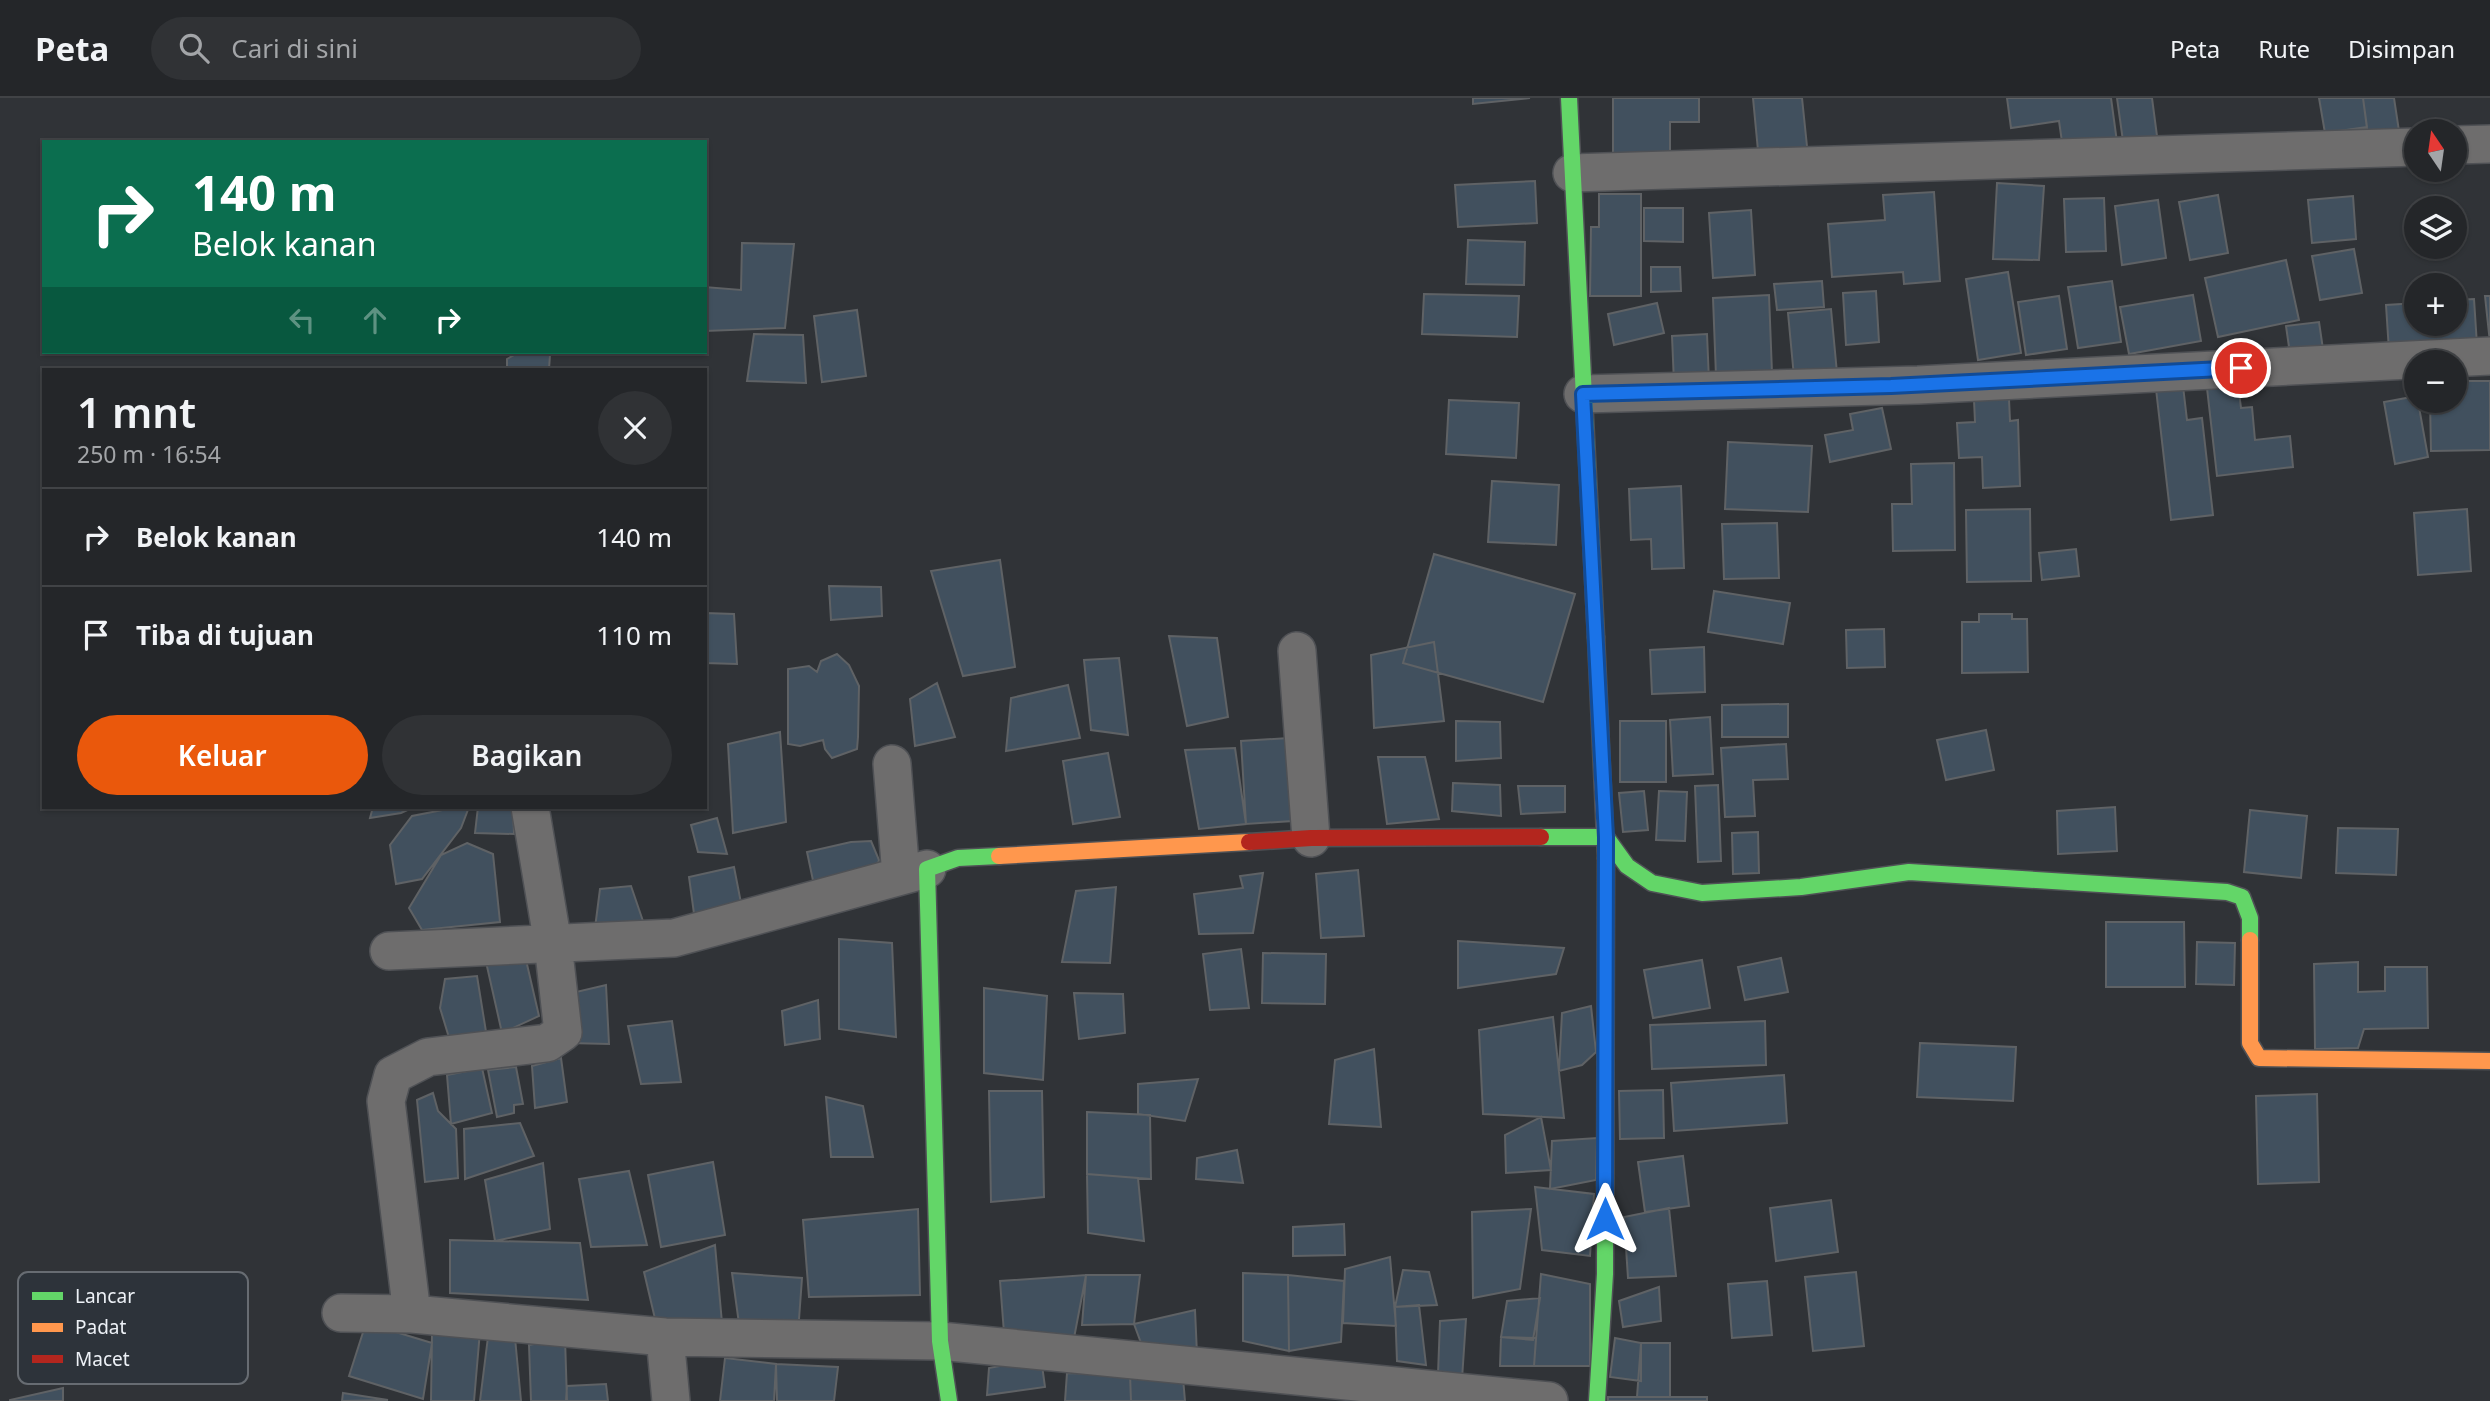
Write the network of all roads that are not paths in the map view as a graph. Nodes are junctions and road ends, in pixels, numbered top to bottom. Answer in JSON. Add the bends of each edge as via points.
{"nodes":[{"id":1,"x":1569,"y":98,"type":"edge"},
{"id":2,"x":2490,"y":144,"type":"edge"},
{"id":3,"x":2468,"y":145,"type":"edge"},
{"id":4,"x":2404,"y":147,"type":"edge"},
{"id":5,"x":1572,"y":173,"type":"junction"},
{"id":6,"x":2490,"y":356,"type":"edge"},
{"id":7,"x":1583,"y":394,"type":"junction"},
{"id":8,"x":1297,"y":651,"type":"dead end"},
{"id":9,"x":892,"y":764,"type":"dead end"},
{"id":10,"x":530,"y":809,"type":"edge"},
{"id":11,"x":1606,"y":837,"type":"junction"},
{"id":12,"x":1311,"y":838,"type":"junction"},
{"id":13,"x":914,"y":872,"type":"junction"},
{"id":14,"x":553,"y":944,"type":"junction"},
{"id":15,"x":389,"y":951,"type":"dead end"},
{"id":16,"x":2490,"y":1061,"type":"edge"},
{"id":17,"x":341,"y":1313,"type":"dead end"},
{"id":18,"x":412,"y":1314,"type":"junction"},
{"id":19,"x":665,"y":1337,"type":"junction"},
{"id":20,"x":940,"y":1341,"type":"junction"},
{"id":21,"x":671,"y":1401,"type":"edge"},
{"id":22,"x":949,"y":1401,"type":"edge"},
{"id":23,"x":1549,"y":1401,"type":"edge"},
{"id":24,"x":1597,"y":1401,"type":"edge"}],
"edges":[{"from":1,"to":5,"type":"street"},
{"from":2,"to":3,"type":"street"},
{"from":4,"to":5,"type":"street"},
{"from":5,"to":7,"type":"street"},
{"from":6,"to":7,"type":"street","via":[[1891,386]]},
{"from":7,"to":11,"type":"street"},
{"from":8,"to":12,"type":"street"},
{"from":9,"to":13,"type":"street"},
{"from":10,"to":14,"type":"street"},
{"from":11,"to":12,"type":"street"},
{"from":11,"to":16,"type":"street","via":[[1627,866],[1652,883],[1702,893],[1801,887],[1909,872],[2227,892],[2242,897],[2250,918],[2250,1043],[2259,1058]]},
{"from":11,"to":24,"type":"street","via":[[1605,1274]]},
{"from":12,"to":13,"type":"street","via":[[958,858]]},
{"from":13,"to":14,"type":"street","via":[[674,937]]},
{"from":13,"to":20,"type":"street"},
{"from":14,"to":15,"type":"street"},
{"from":14,"to":18,"type":"street","via":[[564,1028],[557,1038],[428,1057],[394,1075],[386,1101]]},
{"from":17,"to":18,"type":"street"},
{"from":18,"to":19,"type":"street"},
{"from":19,"to":20,"type":"street"},
{"from":19,"to":21,"type":"street"},
{"from":20,"to":22,"type":"street"},
{"from":20,"to":23,"type":"street"}]}
